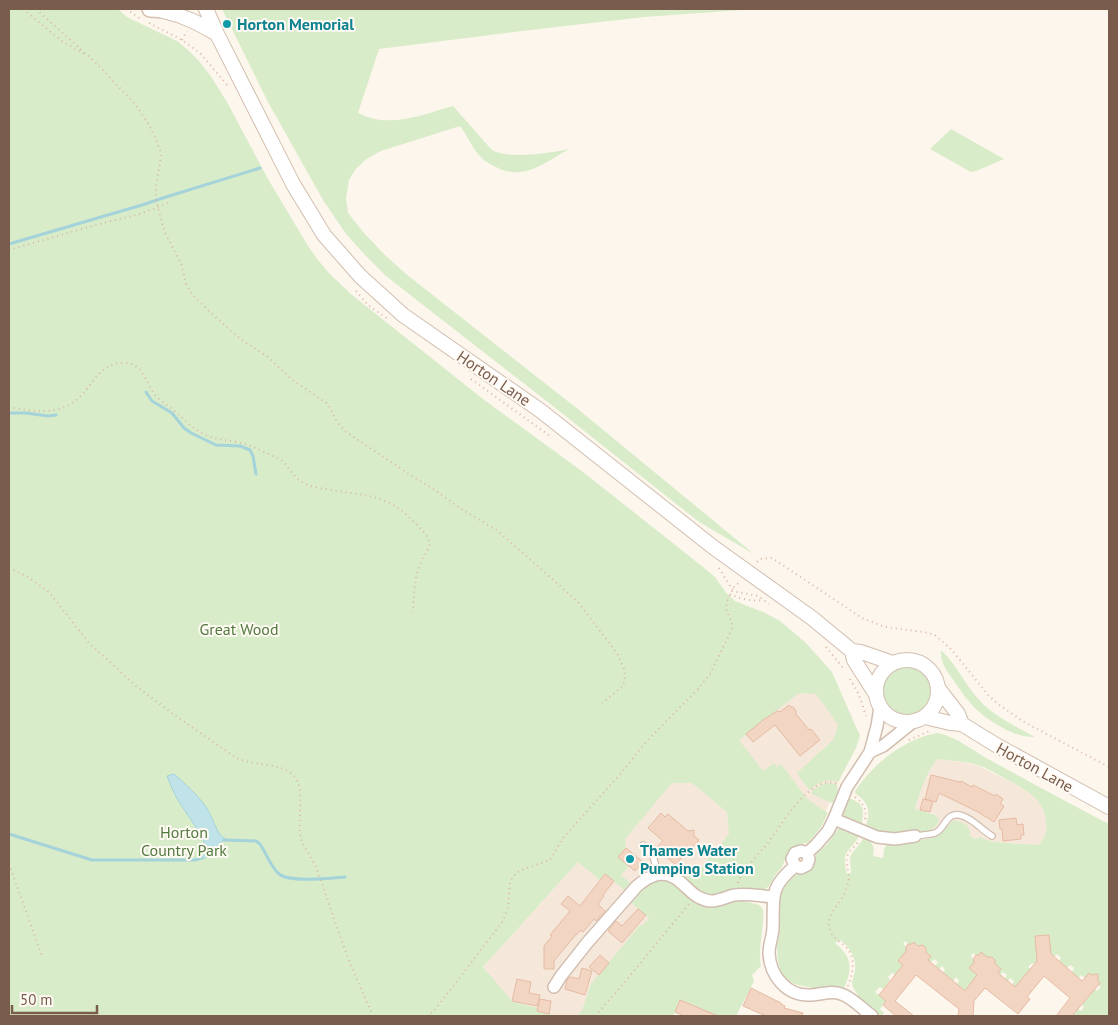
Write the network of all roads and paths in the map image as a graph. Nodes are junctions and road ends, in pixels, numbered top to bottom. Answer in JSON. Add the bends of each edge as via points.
{"nodes":[{"id":1,"x":23,"y":9,"type":"edge"},
{"id":2,"x":36,"y":9,"type":"edge"},
{"id":3,"x":126,"y":9,"type":"edge"},
{"id":4,"x":176,"y":9,"type":"edge"},
{"id":5,"x":206,"y":9,"type":"edge"},
{"id":6,"x":154,"y":10,"type":"edge"},
{"id":7,"x":217,"y":34,"type":"junction"},
{"id":8,"x":182,"y":40,"type":"dead end"},
{"id":9,"x":89,"y":57,"type":"junction"},
{"id":10,"x":168,"y":203,"type":"dead end"},
{"id":11,"x":158,"y":208,"type":"junction"},
{"id":12,"x":9,"y":250,"type":"edge"},
{"id":13,"x":9,"y":407,"type":"edge"},
{"id":14,"x":757,"y":562,"type":"dead end"},
{"id":15,"x":9,"y":568,"type":"edge"},
{"id":16,"x":745,"y":580,"type":"dead end"},
{"id":17,"x":732,"y":590,"type":"junction"},
{"id":18,"x":730,"y":594,"type":"junction"},
{"id":19,"x":762,"y":600,"type":"junction"},
{"id":20,"x":774,"y":607,"type":"dead end"},
{"id":21,"x":413,"y":612,"type":"dead end"},
{"id":22,"x":826,"y":647,"type":"dead end"},
{"id":23,"x":852,"y":651,"type":"junction"},
{"id":24,"x":893,"y":663,"type":"junction"},
{"id":25,"x":845,"y":670,"type":"dead end"},
{"id":26,"x":850,"y":678,"type":"dead end"},
{"id":27,"x":938,"y":688,"type":"junction"},
{"id":28,"x":875,"y":693,"type":"junction"},
{"id":29,"x":602,"y":704,"type":"dead end"},
{"id":30,"x":880,"y":707,"type":"junction"},
{"id":31,"x":919,"y":719,"type":"junction"},
{"id":32,"x":867,"y":720,"type":"dead end"},
{"id":33,"x":962,"y":724,"type":"junction"},
{"id":34,"x":870,"y":752,"type":"junction"},
{"id":35,"x":1109,"y":767,"type":"edge"},
{"id":36,"x":841,"y":786,"type":"dead end"},
{"id":37,"x":850,"y":792,"type":"dead end"},
{"id":38,"x":1109,"y":807,"type":"edge"},
{"id":39,"x":834,"y":819,"type":"junction"},
{"id":40,"x":862,"y":831,"type":"junction"},
{"id":41,"x":915,"y":836,"type":"joint"},
{"id":42,"x":992,"y":836,"type":"dead end"},
{"id":43,"x":643,"y":845,"type":"dead end"},
{"id":44,"x":9,"y":864,"type":"edge"},
{"id":45,"x":658,"y":874,"type":"junction"},
{"id":46,"x":739,"y":895,"type":"junction"},
{"id":47,"x":696,"y":896,"type":"junction"},
{"id":48,"x":773,"y":898,"type":"junction"},
{"id":49,"x":42,"y":956,"type":"dead end"},
{"id":50,"x":554,"y":987,"type":"dead end"},
{"id":51,"x":844,"y":995,"type":"junction"},
{"id":52,"x":373,"y":1016,"type":"edge"},
{"id":53,"x":427,"y":1016,"type":"edge"},
{"id":54,"x":595,"y":1016,"type":"edge"},
{"id":55,"x":872,"y":1016,"type":"edge"}],
"edges":[{"from":1,"to":9,"type":"path","via":[[63,42]]},
{"from":2,"to":9,"type":"path"},
{"from":3,"to":8,"type":"path"},
{"from":4,"to":6,"type":"main road"},
{"from":5,"to":7,"type":"street","name":"Horton Lane"},
{"from":6,"to":7,"type":"street","via":[[181,15]]},
{"from":7,"to":23,"type":"street","name":"Horton Lane","via":[[293,184],[324,235],[360,276],[403,315],[541,411],[713,547]]},
{"from":9,"to":11,"type":"path","via":[[140,110],[156,139],[161,158],[156,186]]},
{"from":10,"to":11,"type":"path"},
{"from":11,"to":12,"type":"path"},
{"from":11,"to":29,"type":"path","via":[[165,233],[182,263],[188,289],[194,297],[239,338],[328,404],[346,432],[498,531],[581,605],[617,653],[624,670],[622,686]]},
{"from":13,"to":21,"type":"path","via":[[38,412],[64,407],[81,396],[104,369],[116,363],[132,363],[141,371],[156,397],[197,430],[212,437],[246,444],[280,459],[304,484],[374,496],[407,514],[430,543],[416,575]]},
{"from":14,"to":35,"type":"path","via":[[772,558],[869,621],[885,627],[935,635],[998,704],[1024,722]]},
{"from":15,"to":52,"type":"path","via":[[49,592],[101,654],[173,714],[240,760],[272,766],[293,775],[300,798],[301,838],[316,868]]},
{"from":16,"to":17,"type":"path"},
{"from":17,"to":18,"type":"path"},
{"from":17,"to":19,"type":"path","via":[[758,596]]},
{"from":18,"to":19,"type":"path","via":[[757,602]]},
{"from":18,"to":53,"type":"path","via":[[726,609],[732,629],[704,682],[646,742],[563,838],[553,857],[519,871],[512,878],[503,921]]},
{"from":19,"to":20,"type":"path"},
{"from":22,"to":25,"type":"path"},
{"from":23,"to":24,"type":"street","name":"Horton Lane"},
{"from":23,"to":28,"type":"street","name":"Horton Lane","via":[[854,660]]},
{"from":24,"to":27,"type":"street","via":[[904,660],[922,664],[934,676]]},
{"from":24,"to":28,"type":"street","via":[[878,678]]},
{"from":26,"to":32,"type":"path"},
{"from":27,"to":31,"type":"street","via":[[933,709]]},
{"from":27,"to":33,"type":"street","name":"Horton Lane"},
{"from":28,"to":30,"type":"street"},
{"from":30,"to":31,"type":"street","via":[[888,717],[900,722]]},
{"from":30,"to":34,"type":"street"},
{"from":31,"to":33,"type":"street","name":"Horton Lane"},
{"from":31,"to":34,"type":"street"},
{"from":33,"to":38,"type":"street","name":"Horton Lane"},
{"from":34,"to":39,"type":"street","via":[[847,787]]},
{"from":36,"to":46,"type":"path","via":[[824,782],[796,804],[740,879]]},
{"from":37,"to":40,"type":"path","via":[[865,807]]},
{"from":39,"to":40,"type":"street"},
{"from":39,"to":48,"type":"street","via":[[826,835],[807,854],[807,865],[795,866],[778,884]]},
{"from":40,"to":41,"type":"street","via":[[889,839]]},
{"from":40,"to":51,"type":"path","via":[[848,856],[846,892],[828,922],[831,934],[848,949],[852,958],[852,973]]},
{"from":41,"to":42,"type":"lane","via":[[935,833],[947,819],[956,815],[972,821]]},
{"from":43,"to":45,"type":"lane","via":[[653,856]]},
{"from":44,"to":49,"type":"path"},
{"from":45,"to":47,"type":"street","via":[[676,878]]},
{"from":45,"to":50,"type":"street","via":[[637,886]]},
{"from":46,"to":47,"type":"street","via":[[711,901]]},
{"from":46,"to":48,"type":"street"},
{"from":47,"to":54,"type":"path"},
{"from":48,"to":51,"type":"street","via":[[769,954],[776,977],[798,993],[834,992]]},
{"from":51,"to":55,"type":"street"}]}
